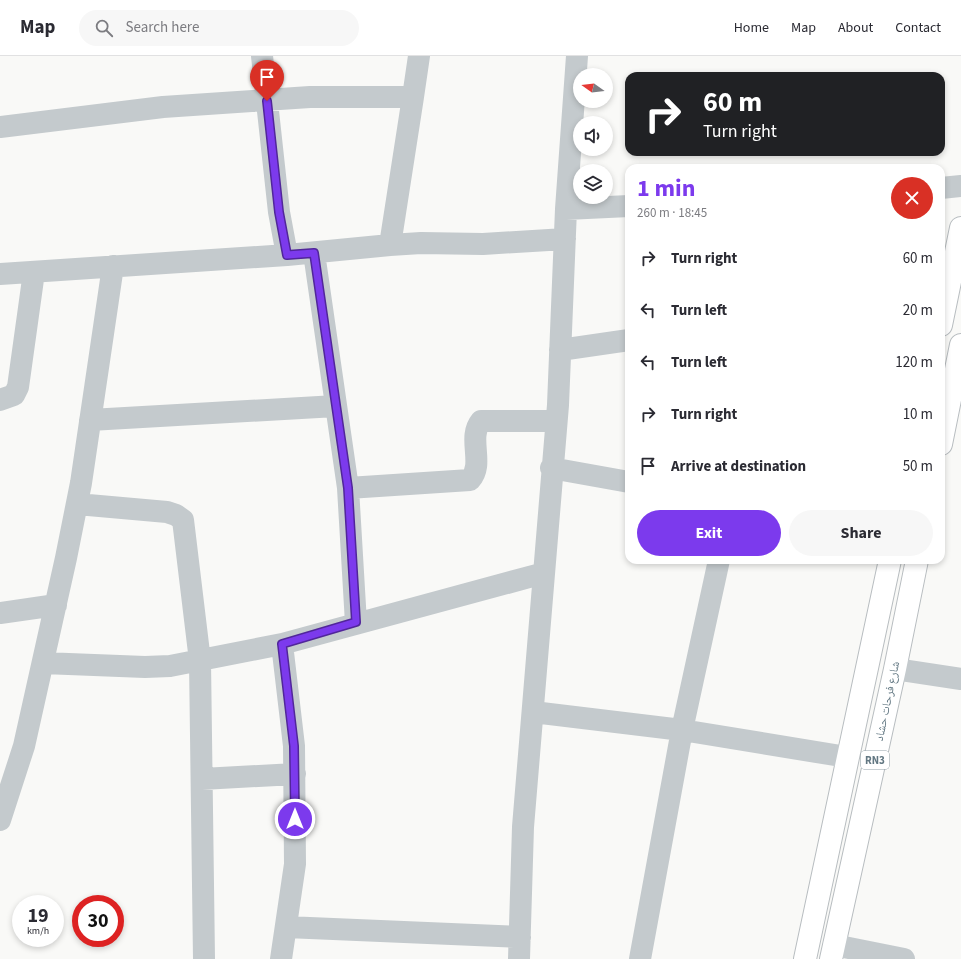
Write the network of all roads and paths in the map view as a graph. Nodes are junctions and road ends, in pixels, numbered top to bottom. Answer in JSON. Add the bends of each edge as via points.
{"nodes":[{"id":1,"x":262,"y":56,"type":"edge"},
{"id":2,"x":419,"y":56,"type":"edge"},
{"id":3,"x":578,"y":56,"type":"edge"},
{"id":4,"x":413,"y":97,"type":"junction"},
{"id":5,"x":267,"y":101,"type":"junction"},
{"id":6,"x":0,"y":127,"type":"edge"},
{"id":7,"x":961,"y":186,"type":"edge"},
{"id":8,"x":945,"y":188,"type":"edge"},
{"id":9,"x":625,"y":206,"type":"edge"},
{"id":10,"x":566,"y":209,"type":"junction"},
{"id":11,"x":961,"y":228,"type":"edge"},
{"id":12,"x":565,"y":239,"type":"junction"},
{"id":13,"x":390,"y":245,"type":"junction"},
{"id":14,"x":314,"y":253,"type":"junction"},
{"id":15,"x":287,"y":255,"type":"junction"},
{"id":16,"x":113,"y":266,"type":"junction"},
{"id":17,"x":34,"y":272,"type":"junction"},
{"id":18,"x":0,"y":274,"type":"edge"},
{"id":19,"x":945,"y":293,"type":"edge"},
{"id":20,"x":625,"y":341,"type":"edge"},
{"id":21,"x":961,"y":345,"type":"edge"},
{"id":22,"x":560,"y":350,"type":"junction"},
{"id":23,"x":0,"y":400,"type":"edge"},
{"id":24,"x":336,"y":406,"type":"junction"},
{"id":25,"x":90,"y":420,"type":"junction"},
{"id":26,"x":556,"y":421,"type":"junction"},
{"id":27,"x":945,"y":424,"type":"edge"},
{"id":28,"x":551,"y":468,"type":"junction"},
{"id":29,"x":625,"y":481,"type":"edge"},
{"id":30,"x":348,"y":488,"type":"junction"},
{"id":31,"x":77,"y":504,"type":"junction"},
{"id":32,"x":718,"y":564,"type":"edge"},
{"id":33,"x":889,"y":564,"type":"edge"},
{"id":34,"x":916,"y":564,"type":"edge"},
{"id":35,"x":544,"y":573,"type":"junction"},
{"id":36,"x":883,"y":589,"type":"junction"},
{"id":37,"x":910,"y":594,"type":"junction"},
{"id":38,"x":56,"y":604,"type":"junction"},
{"id":39,"x":0,"y":613,"type":"edge"},
{"id":40,"x":356,"y":622,"type":"junction"},
{"id":41,"x":282,"y":644,"type":"junction"},
{"id":42,"x":200,"y":661,"type":"junction"},
{"id":43,"x":43,"y":663,"type":"junction"},
{"id":44,"x":895,"y":669,"type":"junction"},
{"id":45,"x":961,"y":679,"type":"edge"},
{"id":46,"x":533,"y":712,"type":"junction"},
{"id":47,"x":682,"y":730,"type":"junction"},
{"id":48,"x":847,"y":757,"type":"junction"},
{"id":49,"x":295,"y":774,"type":"junction"},
{"id":50,"x":202,"y":779,"type":"junction"},
{"id":51,"x":0,"y":820,"type":"edge"},
{"id":52,"x":286,"y":927,"type":"junction"},
{"id":53,"x":520,"y":937,"type":"junction"},
{"id":54,"x":832,"y":952,"type":"edge"},
{"id":55,"x":204,"y":959,"type":"edge"},
{"id":56,"x":281,"y":959,"type":"edge"},
{"id":57,"x":519,"y":959,"type":"edge"},
{"id":58,"x":640,"y":959,"type":"edge"},
{"id":59,"x":805,"y":959,"type":"edge"},
{"id":60,"x":904,"y":959,"type":"edge"}],
"edges":[{"from":1,"to":5,"type":"street"},
{"from":2,"to":4,"type":"street"},
{"from":3,"to":10,"type":"street"},
{"from":4,"to":5,"type":"street","via":[[310,97]]},
{"from":4,"to":13,"type":"street"},
{"from":5,"to":6,"type":"street","via":[[163,107]]},
{"from":5,"to":15,"type":"street","via":[[279,212]]},
{"from":7,"to":8,"type":"street"},
{"from":9,"to":10,"type":"street"},
{"from":10,"to":12,"type":"street"},
{"from":11,"to":19,"type":"main road"},
{"from":12,"to":13,"type":"street","via":[[482,244]]},
{"from":12,"to":22,"type":"street"},
{"from":13,"to":14,"type":"street"},
{"from":14,"to":15,"type":"street"},
{"from":14,"to":24,"type":"street"},
{"from":15,"to":16,"type":"street"},
{"from":16,"to":17,"type":"street"},
{"from":16,"to":25,"type":"street"},
{"from":17,"to":18,"type":"street"},
{"from":17,"to":23,"type":"street","via":[[18,387],[14,395]]},
{"from":20,"to":22,"type":"street"},
{"from":21,"to":27,"type":"main road"},
{"from":22,"to":26,"type":"street"},
{"from":24,"to":25,"type":"street"},
{"from":24,"to":30,"type":"street"},
{"from":25,"to":31,"type":"street"},
{"from":26,"to":28,"type":"street"},
{"from":26,"to":30,"type":"street","via":[[481,422],[476,429],[476,465],[470,480]]},
{"from":28,"to":29,"type":"street"},
{"from":28,"to":35,"type":"street"},
{"from":30,"to":40,"type":"street"},
{"from":31,"to":38,"type":"street"},
{"from":31,"to":42,"type":"street","via":[[167,512],[183,520]]},
{"from":32,"to":47,"type":"street"},
{"from":33,"to":36,"type":"main road","number":"RN3"},
{"from":34,"to":37,"type":"main road","name":"شارع فرحات حشاد","number":"RN3"},
{"from":35,"to":40,"type":"street"},
{"from":35,"to":46,"type":"street"},
{"from":36,"to":37,"type":"main road"},
{"from":36,"to":48,"type":"main road","number":"RN3"},
{"from":37,"to":44,"type":"main road","name":"شارع فرحات حشاد","number":"RN3"},
{"from":38,"to":39,"type":"street"},
{"from":38,"to":43,"type":"street"},
{"from":40,"to":41,"type":"street"},
{"from":41,"to":42,"type":"street"},
{"from":41,"to":49,"type":"street"},
{"from":42,"to":43,"type":"street","via":[[145,667]]},
{"from":42,"to":50,"type":"street"},
{"from":43,"to":51,"type":"street","via":[[24,746]]},
{"from":44,"to":45,"type":"street"},
{"from":44,"to":54,"type":"main road","name":"شارع فرحات حشاد","number":"RN3"},
{"from":46,"to":47,"type":"street"},
{"from":46,"to":53,"type":"street","via":[[523,827]]},
{"from":47,"to":48,"type":"street"},
{"from":47,"to":58,"type":"street"},
{"from":48,"to":59,"type":"main road","number":"RN3"},
{"from":49,"to":50,"type":"street"},
{"from":49,"to":52,"type":"street","via":[[295,864]]},
{"from":50,"to":55,"type":"street"},
{"from":52,"to":53,"type":"street"},
{"from":52,"to":56,"type":"street"},
{"from":53,"to":57,"type":"street"},
{"from":54,"to":60,"type":"street"}]}
